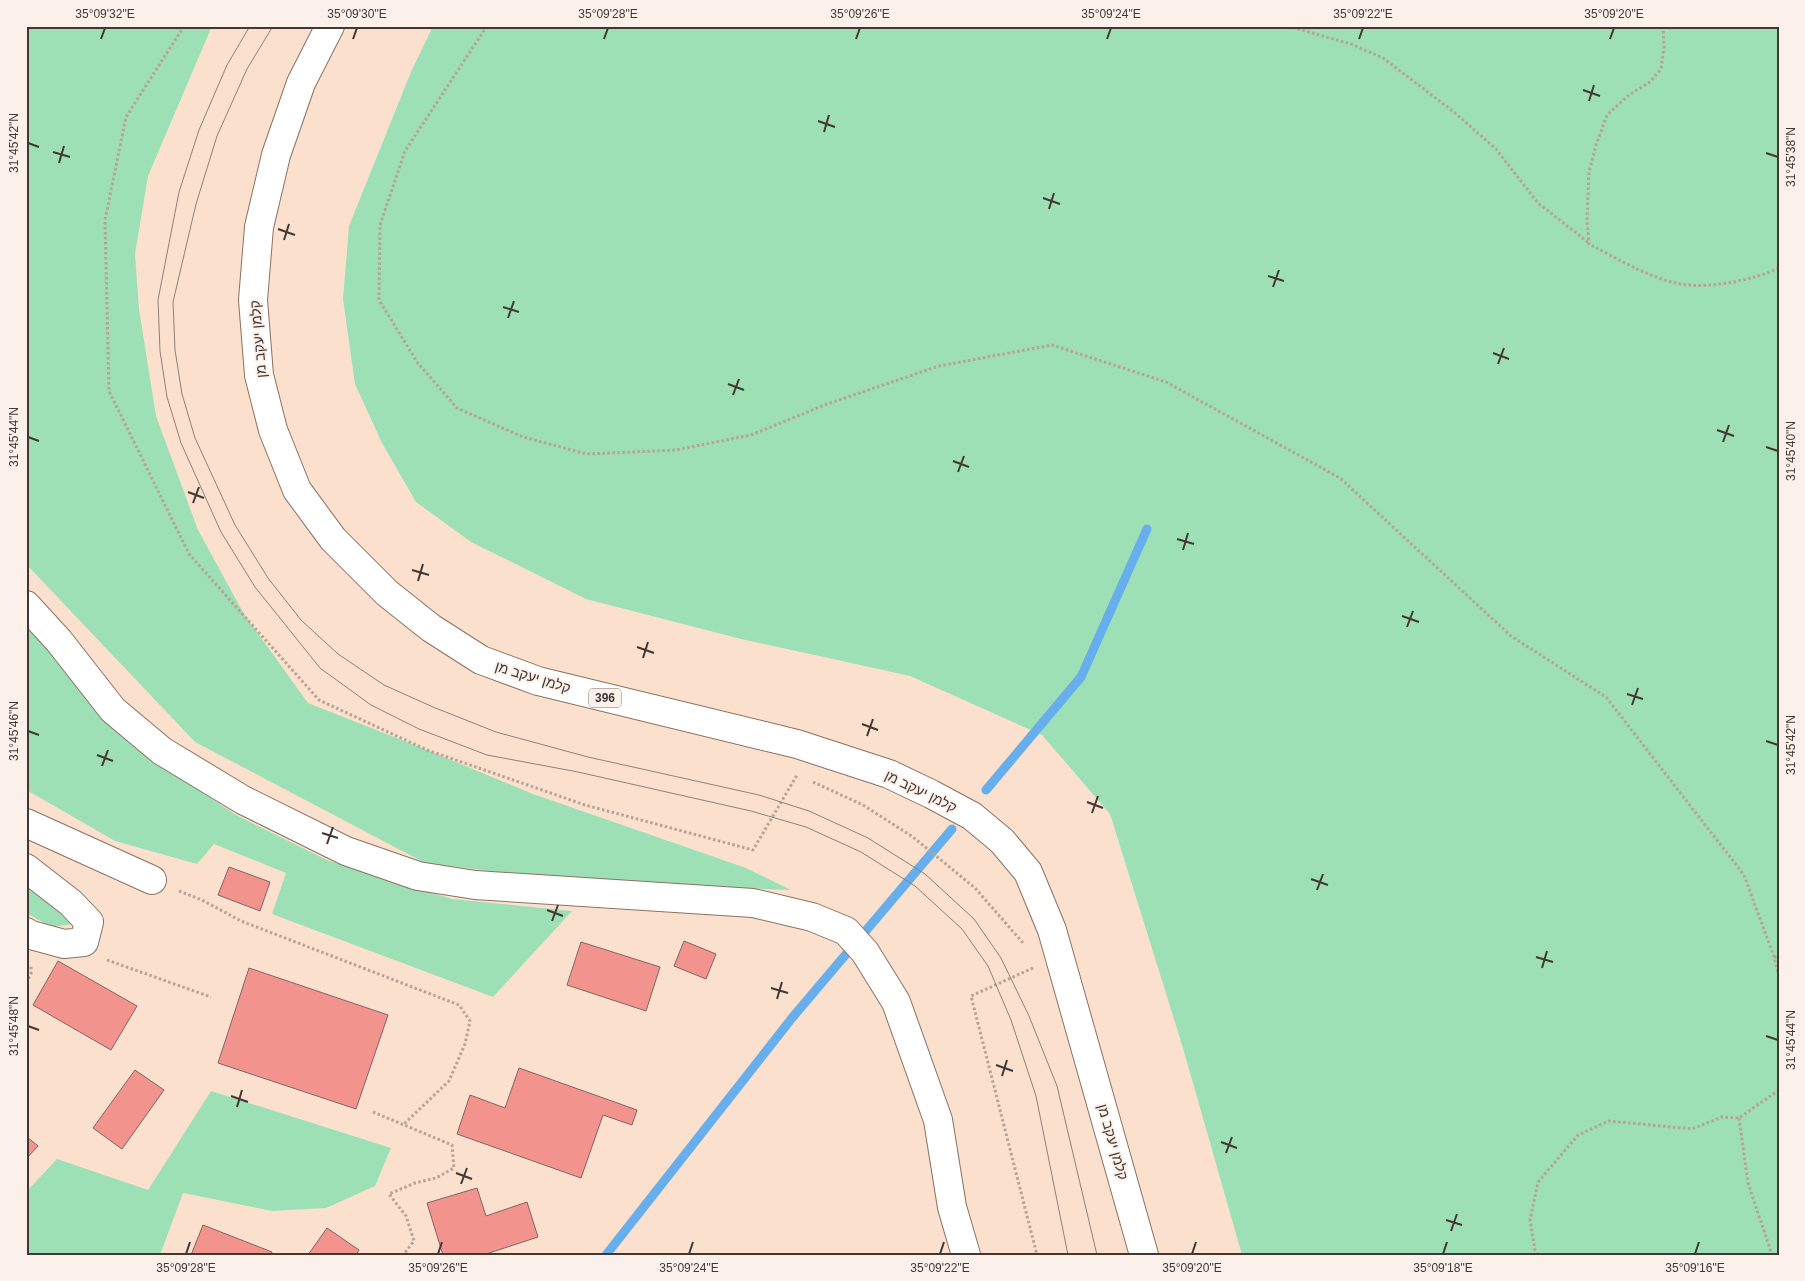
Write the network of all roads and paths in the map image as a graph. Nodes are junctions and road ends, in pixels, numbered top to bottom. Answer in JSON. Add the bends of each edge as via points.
{"nodes":[{"id":1,"x":330,"y":26,"type":"edge"},
{"id":2,"x":487,"y":26,"type":"edge"},
{"id":3,"x":1288,"y":26,"type":"edge"},
{"id":4,"x":1663,"y":26,"type":"edge"},
{"id":5,"x":1589,"y":244,"type":"junction"},
{"id":6,"x":1779,"y":268,"type":"edge"},
{"id":7,"x":26,"y":605,"type":"edge"},
{"id":8,"x":26,"y":823,"type":"edge"},
{"id":9,"x":912,"y":837,"type":"dead end"},
{"id":10,"x":26,"y":868,"type":"edge"},
{"id":11,"x":152,"y":880,"type":"joint"},
{"id":12,"x":26,"y":932,"type":"edge"},
{"id":13,"x":64,"y":944,"type":"junction"},
{"id":14,"x":1026,"y":946,"type":"dead end"},
{"id":15,"x":1779,"y":956,"type":"edge"},
{"id":16,"x":1774,"y":957,"type":"junction"},
{"id":17,"x":1039,"y":966,"type":"dead end"},
{"id":18,"x":1779,"y":976,"type":"edge"},
{"id":19,"x":210,"y":997,"type":"dead end"},
{"id":20,"x":1779,"y":1090,"type":"edge"},
{"id":21,"x":373,"y":1112,"type":"dead end"},
{"id":22,"x":1739,"y":1118,"type":"junction"},
{"id":23,"x":404,"y":1124,"type":"junction"},
{"id":24,"x":403,"y":1255,"type":"edge"},
{"id":25,"x":966,"y":1255,"type":"edge"},
{"id":26,"x":1037,"y":1255,"type":"edge"},
{"id":27,"x":1144,"y":1255,"type":"edge"},
{"id":28,"x":1538,"y":1255,"type":"edge"},
{"id":29,"x":1772,"y":1255,"type":"edge"}],
"edges":[{"from":1,"to":27,"type":"main road","name":"קלמן יעקב מן","number":"396","via":[[301,83],[276,155],[259,227],[253,300],[259,375],[273,430],[297,490],[334,539],[387,594],[431,628],[481,660],[538,681],[797,744],[889,774],[972,816],[1002,841],[1028,872],[1052,930]]},
{"from":2,"to":16,"type":"path","via":[[405,151],[380,225],[379,300],[417,362],[457,408],[523,437],[587,454],[676,450],[751,435],[827,404],[939,366],[1052,345],[1166,382],[1340,478],[1511,636],[1606,697],[1744,875]]},
{"from":3,"to":5,"type":"path","via":[[1351,44],[1383,58],[1496,149],[1538,203]]},
{"from":4,"to":5,"type":"path","via":[[1661,69],[1650,82],[1607,115],[1596,145],[1590,172]]},
{"from":5,"to":6,"type":"path","via":[[1647,273],[1681,284],[1726,284]]},
{"from":7,"to":25,"type":"main road","via":[[113,710],[162,751],[242,800],[346,851],[418,876],[475,885],[753,903],[812,917],[846,931],[865,952],[896,1002],[938,1120],[952,1207]]},
{"from":8,"to":11,"type":"main road"},
{"from":9,"to":14,"type":"path","via":[[975,888]]},
{"from":10,"to":13,"type":"main road","via":[[71,903],[89,922],[84,942]]},
{"from":11,"to":23,"type":"path","via":[[241,920],[459,1005],[470,1021],[465,1044],[449,1081]]},
{"from":12,"to":13,"type":"main road"},
{"from":13,"to":19,"type":"path"},
{"from":15,"to":16,"type":"path"},
{"from":16,"to":18,"type":"path"},
{"from":17,"to":26,"type":"path","via":[[971,996]]},
{"from":20,"to":22,"type":"path"},
{"from":21,"to":23,"type":"path"},
{"from":22,"to":28,"type":"path","via":[[1722,1117],[1692,1129],[1609,1121],[1578,1135],[1538,1182],[1530,1220]]},
{"from":22,"to":29,"type":"path","via":[[1748,1183]]},
{"from":23,"to":24,"type":"path","via":[[452,1145],[454,1168],[390,1194],[406,1216],[414,1241]]}]}
